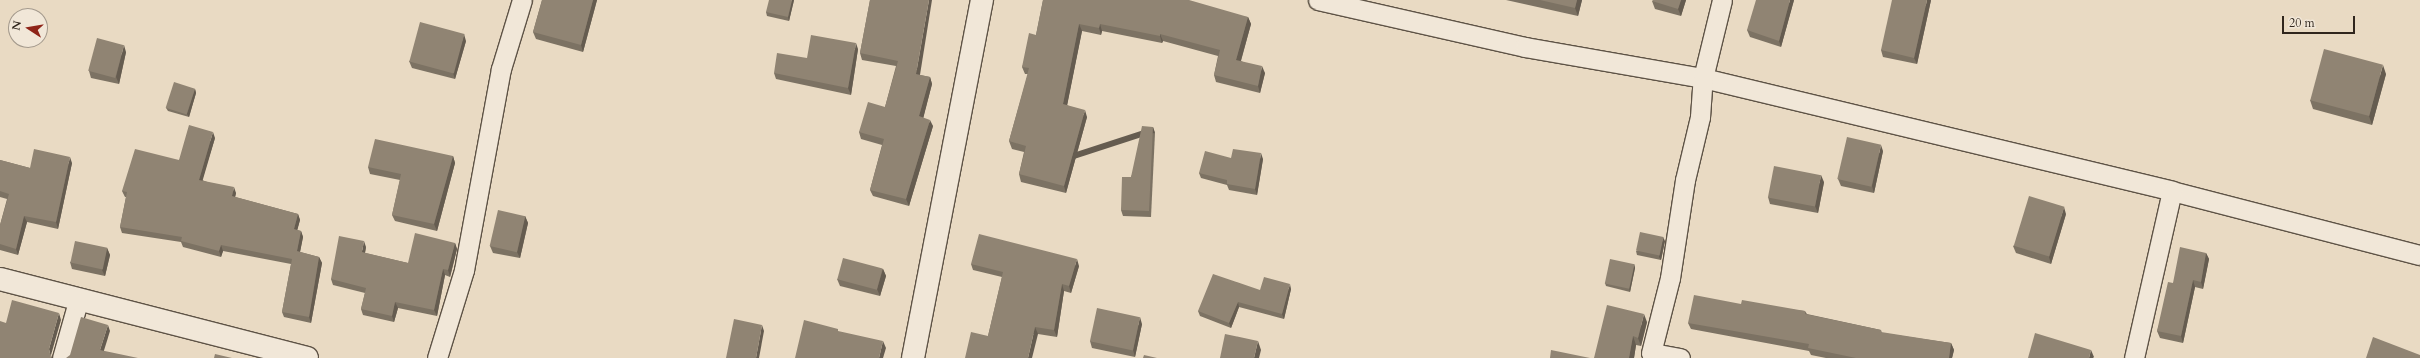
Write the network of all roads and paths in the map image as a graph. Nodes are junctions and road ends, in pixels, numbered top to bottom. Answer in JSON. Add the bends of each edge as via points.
{"nodes":[{"id":1,"x":522,"y":0,"type":"edge"},
{"id":2,"x":982,"y":0,"type":"edge"},
{"id":3,"x":1318,"y":0,"type":"edge"},
{"id":4,"x":1722,"y":0,"type":"edge"},
{"id":5,"x":1703,"y":78,"type":"junction"},
{"id":6,"x":2172,"y":191,"type":"junction"},
{"id":7,"x":2420,"y":255,"type":"edge"},
{"id":8,"x":0,"y":279,"type":"edge"},
{"id":9,"x":79,"y":298,"type":"junction"},
{"id":10,"x":1650,"y":356,"type":"edge"},
{"id":11,"x":62,"y":358,"type":"edge"},
{"id":12,"x":307,"y":358,"type":"edge"},
{"id":13,"x":437,"y":358,"type":"edge"},
{"id":14,"x":913,"y":358,"type":"edge"},
{"id":15,"x":1680,"y":358,"type":"edge"},
{"id":16,"x":2134,"y":358,"type":"edge"}],
"edges":[{"from":1,"to":13,"type":"street","via":[[501,69],[464,270]]},
{"from":2,"to":14,"type":"street"},
{"from":3,"to":5,"type":"street","via":[[1526,47]]},
{"from":4,"to":5,"type":"street"},
{"from":5,"to":6,"type":"street"},
{"from":5,"to":10,"type":"street","via":[[1700,117],[1685,180],[1670,278]]},
{"from":6,"to":7,"type":"street"},
{"from":6,"to":16,"type":"street"},
{"from":8,"to":9,"type":"street"},
{"from":9,"to":11,"type":"street"},
{"from":9,"to":12,"type":"street"},
{"from":10,"to":15,"type":"street"}]}
